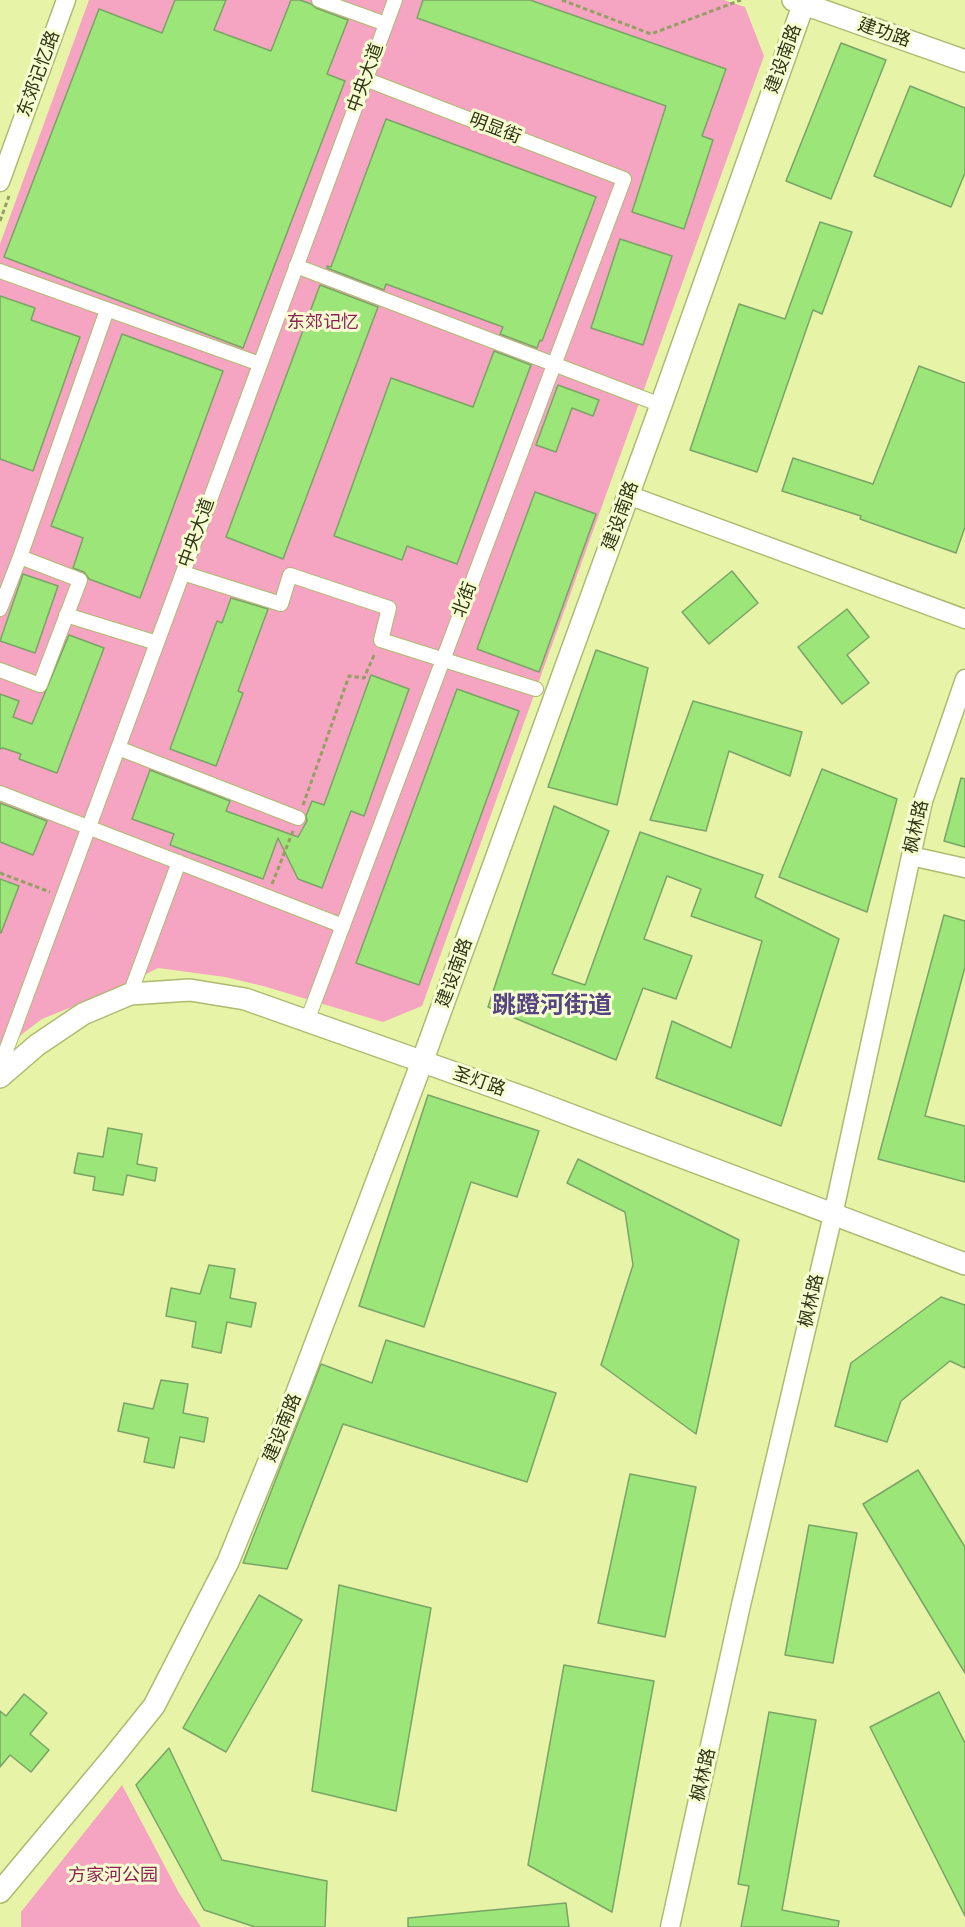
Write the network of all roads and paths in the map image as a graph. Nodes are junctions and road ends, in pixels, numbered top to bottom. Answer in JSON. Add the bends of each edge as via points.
{"nodes":[{"id":1,"x":66,"y":0,"type":"edge"},
{"id":2,"x":319,"y":0,"type":"edge"},
{"id":3,"x":395,"y":0,"type":"edge"},
{"id":4,"x":562,"y":0,"type":"edge"},
{"id":5,"x":741,"y":0,"type":"edge"},
{"id":6,"x":801,"y":1,"type":"edge"},
{"id":7,"x":386,"y":24,"type":"junction"},
{"id":8,"x":965,"y":61,"type":"edge"},
{"id":9,"x":365,"y":79,"type":"junction"},
{"id":10,"x":624,"y":179,"type":"joint"},
{"id":11,"x":0,"y":182,"type":"edge"},
{"id":12,"x":296,"y":266,"type":"junction"},
{"id":13,"x":0,"y":271,"type":"edge"},
{"id":14,"x":107,"y":310,"type":"junction"},
{"id":15,"x":260,"y":363,"type":"junction"},
{"id":16,"x":555,"y":363,"type":"junction"},
{"id":17,"x":661,"y":405,"type":"junction"},
{"id":18,"x":628,"y":495,"type":"junction"},
{"id":19,"x":20,"y":557,"type":"junction"},
{"id":20,"x":183,"y":573,"type":"junction"},
{"id":21,"x":4,"y":586,"type":"edge"},
{"id":22,"x":0,"y":609,"type":"edge"},
{"id":23,"x":66,"y":615,"type":"junction"},
{"id":24,"x":965,"y":619,"type":"edge"},
{"id":25,"x":381,"y":640,"type":"junction"},
{"id":26,"x":157,"y":643,"type":"junction"},
{"id":27,"x":443,"y":659,"type":"junction"},
{"id":28,"x":0,"y":670,"type":"edge"},
{"id":29,"x":965,"y":679,"type":"edge"},
{"id":30,"x":536,"y":689,"type":"dead end"},
{"id":31,"x":118,"y":748,"type":"junction"},
{"id":32,"x":0,"y":793,"type":"edge"},
{"id":33,"x":298,"y":818,"type":"junction"},
{"id":34,"x":88,"y":827,"type":"junction"},
{"id":35,"x":911,"y":856,"type":"junction"},
{"id":36,"x":178,"y":862,"type":"junction"},
{"id":37,"x":965,"y":868,"type":"edge"},
{"id":38,"x":0,"y":873,"type":"edge"},
{"id":39,"x":63,"y":897,"type":"junction"},
{"id":40,"x":267,"y":897,"type":"junction"},
{"id":41,"x":343,"y":926,"type":"junction"},
{"id":42,"x":130,"y":994,"type":"junction"},
{"id":43,"x":307,"y":1021,"type":"junction"},
{"id":44,"x":423,"y":1062,"type":"junction"},
{"id":45,"x":0,"y":1067,"type":"edge"},
{"id":46,"x":0,"y":1077,"type":"edge"},
{"id":47,"x":832,"y":1215,"type":"junction"},
{"id":48,"x":965,"y":1264,"type":"edge"},
{"id":49,"x":0,"y":1892,"type":"edge"},
{"id":50,"x":670,"y":1927,"type":"edge"}],
"edges":[{"from":1,"to":11,"type":"street","name":"东郊记忆路"},
{"from":2,"to":7,"type":"street"},
{"from":3,"to":7,"type":"street","name":"中央大道"},
{"from":4,"to":5,"type":"path","via":[[651,34]]},
{"from":6,"to":8,"type":"street","name":"建功路"},
{"from":6,"to":17,"type":"street","name":"建设南路"},
{"from":7,"to":9,"type":"street","name":"中央大道"},
{"from":9,"to":10,"type":"street","name":"明显街"},
{"from":9,"to":12,"type":"street","name":"中央大道"},
{"from":10,"to":16,"type":"street","name":"北街"},
{"from":12,"to":15,"type":"street","name":"中央大道"},
{"from":12,"to":16,"type":"street"},
{"from":13,"to":14,"type":"street"},
{"from":14,"to":15,"type":"street"},
{"from":14,"to":19,"type":"street"},
{"from":15,"to":20,"type":"street","name":"中央大道"},
{"from":16,"to":17,"type":"street"},
{"from":16,"to":27,"type":"street","name":"北街"},
{"from":17,"to":18,"type":"street","name":"建设南路"},
{"from":18,"to":24,"type":"street"},
{"from":18,"to":44,"type":"street","name":"建设南路"},
{"from":19,"to":21,"type":"street"},
{"from":19,"to":23,"type":"street","via":[[80,580]]},
{"from":20,"to":25,"type":"street","via":[[281,604],[290,575],[389,608]]},
{"from":20,"to":26,"type":"street","name":"中央大道"},
{"from":21,"to":22,"type":"street"},
{"from":23,"to":26,"type":"street"},
{"from":23,"to":28,"type":"street","via":[[40,685]]},
{"from":25,"to":27,"type":"street"},
{"from":25,"to":33,"type":"path","via":[[364,678],[349,676]]},
{"from":26,"to":31,"type":"street","name":"中央大道"},
{"from":27,"to":30,"type":"street"},
{"from":27,"to":41,"type":"street","name":"北街"},
{"from":29,"to":35,"type":"street","name":"枫林路","via":[[922,801]]},
{"from":31,"to":33,"type":"street"},
{"from":31,"to":34,"type":"street","name":"中央大道"},
{"from":32,"to":34,"type":"street"},
{"from":33,"to":40,"type":"path"},
{"from":34,"to":36,"type":"street"},
{"from":34,"to":39,"type":"street","name":"中央大道"},
{"from":35,"to":37,"type":"street"},
{"from":35,"to":47,"type":"street","name":"枫林路"},
{"from":36,"to":40,"type":"street"},
{"from":36,"to":42,"type":"street"},
{"from":38,"to":39,"type":"path"},
{"from":39,"to":45,"type":"street","name":"中央大道"},
{"from":40,"to":41,"type":"street"},
{"from":41,"to":43,"type":"street","name":"北街"},
{"from":42,"to":43,"type":"street","name":"圣灯路","via":[[190,990],[245,999]]},
{"from":42,"to":46,"type":"street","name":"圣灯路","via":[[83,1014],[37,1045]]},
{"from":43,"to":44,"type":"street","name":"圣灯路"},
{"from":44,"to":47,"type":"street","name":"圣灯路"},
{"from":44,"to":49,"type":"street","name":"建设南路","via":[[228,1562],[154,1706]]},
{"from":47,"to":48,"type":"street","name":"圣灯路"},
{"from":47,"to":50,"type":"street","name":"枫林路"}]}
